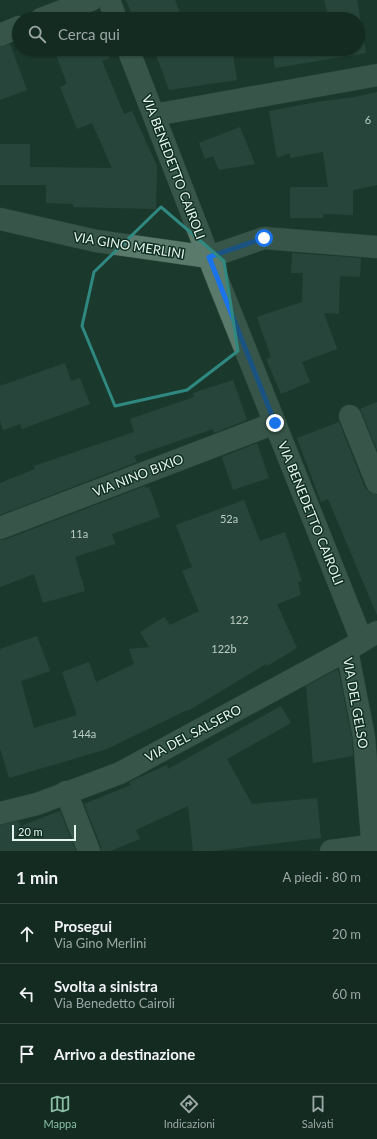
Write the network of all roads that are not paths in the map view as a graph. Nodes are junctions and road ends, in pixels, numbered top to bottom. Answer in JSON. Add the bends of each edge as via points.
{"nodes":[{"id":1,"x":91,"y":0,"type":"edge"},
{"id":2,"x":108,"y":0,"type":"edge"},
{"id":3,"x":59,"y":12,"type":"edge"},
{"id":4,"x":113,"y":12,"type":"edge"},
{"id":5,"x":12,"y":30,"type":"edge"},
{"id":6,"x":0,"y":34,"type":"edge"},
{"id":7,"x":131,"y":56,"type":"edge"},
{"id":8,"x":377,"y":75,"type":"edge"},
{"id":9,"x":154,"y":115,"type":"junction"},
{"id":10,"x":0,"y":219,"type":"edge"},
{"id":11,"x":377,"y":247,"type":"edge"},
{"id":12,"x":209,"y":257,"type":"junction"},
{"id":13,"x":350,"y":416,"type":"dead end"},
{"id":14,"x":275,"y":423,"type":"junction"},
{"id":15,"x":377,"y":483,"type":"edge"},
{"id":16,"x":0,"y":528,"type":"edge"},
{"id":17,"x":362,"y":641,"type":"edge"},
{"id":18,"x":66,"y":792,"type":"junction"},
{"id":19,"x":0,"y":813,"type":"edge"},
{"id":20,"x":374,"y":847,"type":"edge"},
{"id":21,"x":89,"y":851,"type":"edge"},
{"id":22,"x":331,"y":851,"type":"edge"}],
"edges":[{"from":1,"to":3,"type":"street"},
{"from":2,"to":4,"type":"street"},
{"from":5,"to":6,"type":"street"},
{"from":7,"to":9,"type":"street","name":"VIA BENEDETTO CAIROLI"},
{"from":8,"to":9,"type":"street"},
{"from":9,"to":12,"type":"street","name":"VIA BENEDETTO CAIROLI"},
{"from":10,"to":12,"type":"street","name":"VIA GINO MERLINI","via":[[96,242]]},
{"from":11,"to":12,"type":"street","name":"VIA GINO MERLINI","via":[[264,238]]},
{"from":12,"to":14,"type":"street","name":"VIA BENEDETTO CAIROLI"},
{"from":13,"to":15,"type":"street"},
{"from":14,"to":16,"type":"street","name":"VIA NINO BIXIO"},
{"from":14,"to":17,"type":"street","name":"VIA BENEDETTO CAIROLI"},
{"from":17,"to":18,"type":"street","name":"VIA DEL SALSERO","via":[[120,773]]},
{"from":17,"to":20,"type":"street","name":"VIA DEL GELSO","via":[[364,737]]},
{"from":18,"to":19,"type":"street","name":"VIA DEL SALSERO","via":[[38,804]]},
{"from":18,"to":21,"type":"street"},
{"from":20,"to":22,"type":"street"}]}
